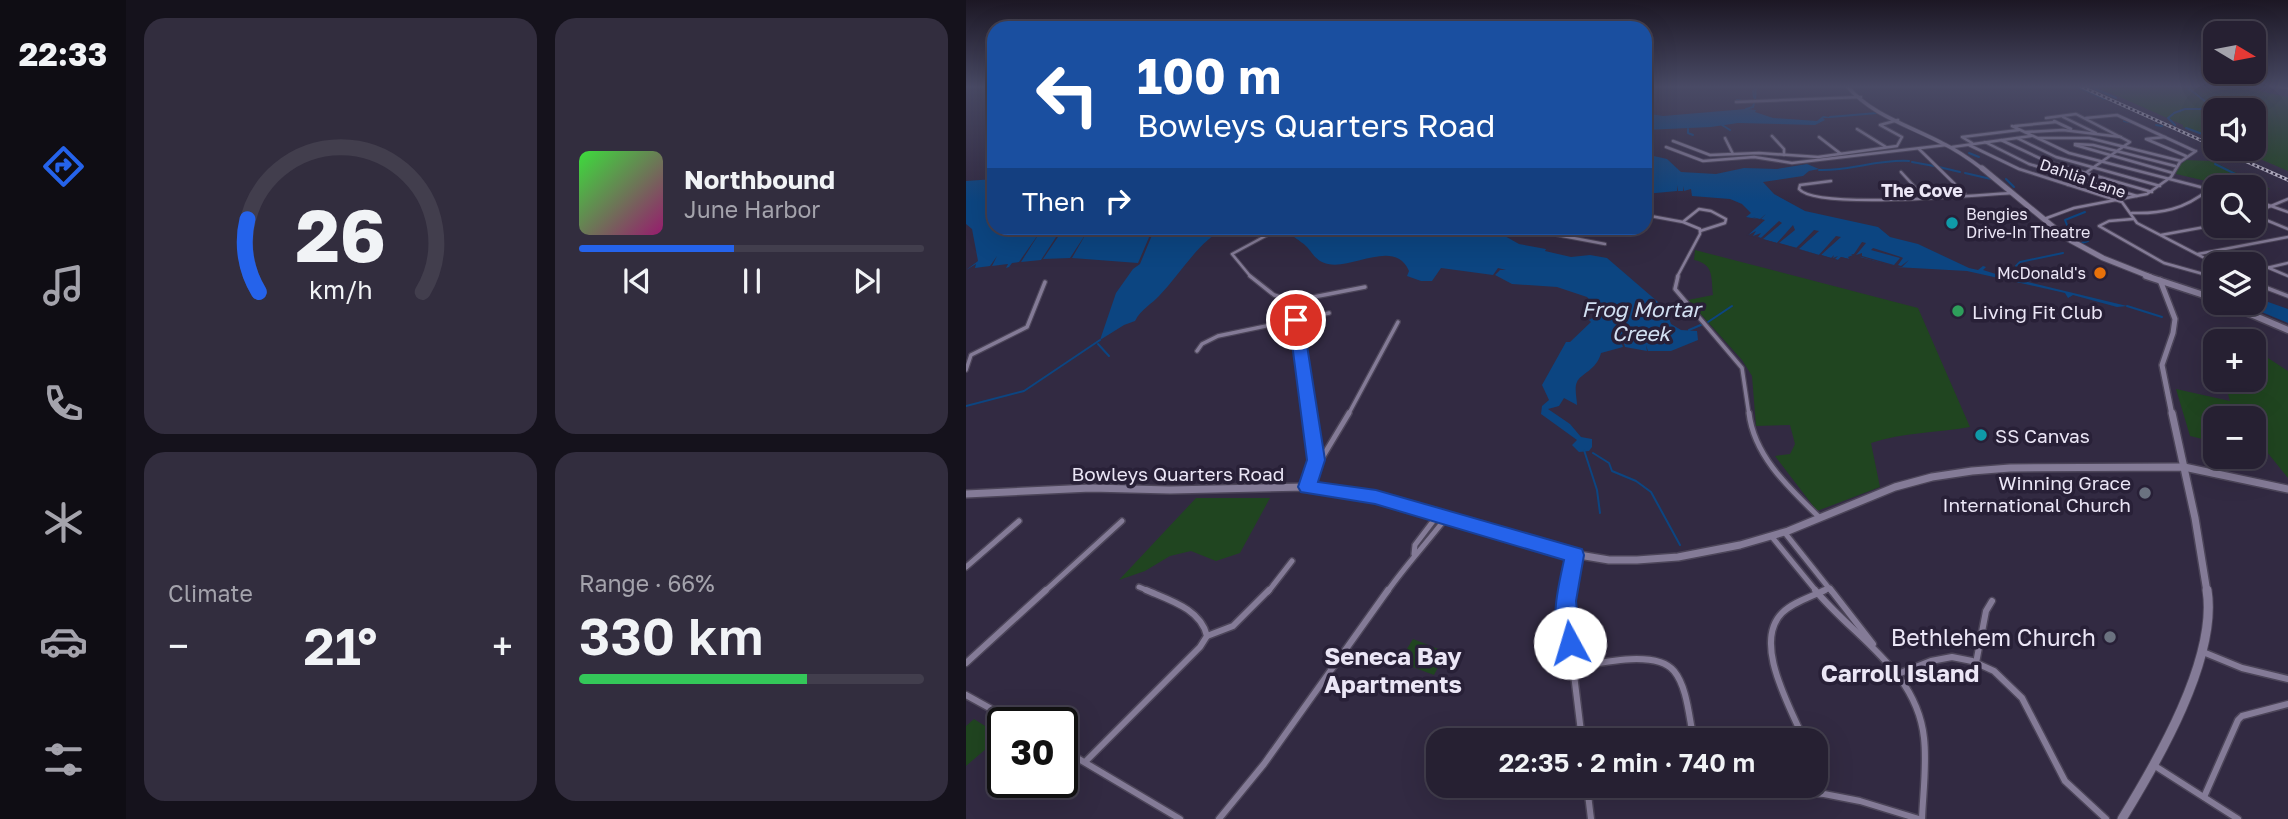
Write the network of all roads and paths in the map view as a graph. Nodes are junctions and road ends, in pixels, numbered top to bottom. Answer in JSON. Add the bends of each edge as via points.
{"nodes":[{"id":1,"x":1883,"y":124,"type":"edge"},
{"id":2,"x":1906,"y":124,"type":"edge"},
{"id":3,"x":2032,"y":124,"type":"edge"},
{"id":4,"x":2061,"y":124,"type":"edge"},
{"id":5,"x":2077,"y":124,"type":"edge"},
{"id":6,"x":2098,"y":124,"type":"edge"},
{"id":7,"x":2138,"y":124,"type":"edge"},
{"id":8,"x":1857,"y":130,"type":"dead end"},
{"id":9,"x":2020,"y":130,"type":"junction"},
{"id":10,"x":2075,"y":131,"type":"junction"},
{"id":11,"x":2025,"y":132,"type":"junction"},
{"id":12,"x":2097,"y":134,"type":"junction"},
{"id":13,"x":1772,"y":136,"type":"dead end"},
{"id":14,"x":2033,"y":136,"type":"junction"},
{"id":15,"x":1819,"y":137,"type":"dead end"},
{"id":16,"x":2125,"y":137,"type":"junction"},
{"id":17,"x":2166,"y":137,"type":"junction"},
{"id":18,"x":1726,"y":138,"type":"dead end"},
{"id":19,"x":2017,"y":138,"type":"junction"},
{"id":20,"x":2038,"y":138,"type":"junction"},
{"id":21,"x":2001,"y":140,"type":"junction"},
{"id":22,"x":1673,"y":141,"type":"dead end"},
{"id":23,"x":1985,"y":142,"type":"junction"},
{"id":24,"x":1971,"y":144,"type":"junction"},
{"id":25,"x":1949,"y":146,"type":"junction"},
{"id":26,"x":1667,"y":147,"type":"dead end"},
{"id":27,"x":2126,"y":147,"type":"junction"},
{"id":28,"x":1888,"y":148,"type":"junction"},
{"id":29,"x":1918,"y":149,"type":"junction"},
{"id":30,"x":2118,"y":152,"type":"junction"},
{"id":31,"x":1732,"y":154,"type":"junction"},
{"id":32,"x":1842,"y":154,"type":"junction"},
{"id":33,"x":1784,"y":155,"type":"junction"},
{"id":34,"x":2186,"y":156,"type":"junction"},
{"id":35,"x":2111,"y":157,"type":"junction"},
{"id":36,"x":2181,"y":161,"type":"junction"},
{"id":37,"x":2102,"y":162,"type":"junction"},
{"id":38,"x":2176,"y":166,"type":"junction"},
{"id":39,"x":2094,"y":168,"type":"junction"},
{"id":40,"x":1901,"y":172,"type":"dead end"},
{"id":41,"x":2173,"y":173,"type":"junction"},
{"id":42,"x":2086,"y":174,"type":"junction"},
{"id":43,"x":2077,"y":179,"type":"junction"},
{"id":44,"x":2169,"y":180,"type":"junction"},
{"id":45,"x":1831,"y":181,"type":"dead end"},
{"id":46,"x":2068,"y":185,"type":"junction"},
{"id":47,"x":2161,"y":186,"type":"junction"},
{"id":48,"x":2203,"y":188,"type":"edge"},
{"id":49,"x":2152,"y":192,"type":"junction"},
{"id":50,"x":2012,"y":193,"type":"junction"},
{"id":51,"x":2203,"y":194,"type":"edge"},
{"id":52,"x":1966,"y":195,"type":"junction"},
{"id":53,"x":1924,"y":197,"type":"junction"},
{"id":54,"x":2138,"y":197,"type":"junction"},
{"id":55,"x":2288,"y":199,"type":"edge"},
{"id":56,"x":2117,"y":200,"type":"junction"},
{"id":57,"x":2266,"y":204,"type":"edge"},
{"id":58,"x":2271,"y":205,"type":"junction"},
{"id":59,"x":2266,"y":208,"type":"edge"},
{"id":60,"x":2288,"y":212,"type":"edge"},
{"id":61,"x":2132,"y":213,"type":"junction"},
{"id":62,"x":1652,"y":216,"type":"edge"},
{"id":63,"x":2043,"y":219,"type":"junction"},
{"id":64,"x":2133,"y":219,"type":"junction"},
{"id":65,"x":2266,"y":219,"type":"edge"},
{"id":66,"x":1684,"y":222,"type":"junction"},
{"id":67,"x":2203,"y":228,"type":"edge"},
{"id":68,"x":2288,"y":229,"type":"edge"},
{"id":69,"x":1700,"y":231,"type":"junction"},
{"id":70,"x":1266,"y":235,"type":"edge"},
{"id":71,"x":1560,"y":235,"type":"edge"},
{"id":72,"x":2160,"y":236,"type":"junction"},
{"id":73,"x":2288,"y":237,"type":"edge"},
{"id":74,"x":1605,"y":244,"type":"dead end"},
{"id":75,"x":2197,"y":255,"type":"junction"},
{"id":76,"x":2203,"y":258,"type":"edge"},
{"id":77,"x":2288,"y":263,"type":"edge"},
{"id":78,"x":2268,"y":268,"type":"joint"},
{"id":79,"x":2141,"y":273,"type":"junction"},
{"id":80,"x":2203,"y":274,"type":"edge"},
{"id":81,"x":2288,"y":276,"type":"edge"},
{"id":82,"x":2160,"y":280,"type":"junction"},
{"id":83,"x":1045,"y":282,"type":"dead end"},
{"id":84,"x":1365,"y":287,"type":"dead end"},
{"id":85,"x":2180,"y":287,"type":"junction"},
{"id":86,"x":2266,"y":288,"type":"edge"},
{"id":87,"x":2164,"y":289,"type":"junction"},
{"id":88,"x":2203,"y":295,"type":"edge"},
{"id":89,"x":2288,"y":296,"type":"edge"},
{"id":90,"x":1293,"y":301,"type":"junction"},
{"id":91,"x":1329,"y":313,"type":"dead end"},
{"id":92,"x":2253,"y":315,"type":"edge"},
{"id":93,"x":1296,"y":320,"type":"junction"},
{"id":94,"x":1398,"y":322,"type":"dead end"},
{"id":95,"x":2288,"y":330,"type":"edge"},
{"id":96,"x":1197,"y":351,"type":"dead end"},
{"id":97,"x":966,"y":370,"type":"edge"},
{"id":98,"x":2184,"y":467,"type":"junction"},
{"id":99,"x":1315,"y":468,"type":"junction"},
{"id":100,"x":1307,"y":487,"type":"junction"},
{"id":101,"x":2288,"y":489,"type":"edge"},
{"id":102,"x":966,"y":494,"type":"edge"},
{"id":103,"x":1819,"y":517,"type":"junction"},
{"id":104,"x":1441,"y":518,"type":"junction"},
{"id":105,"x":1019,"y":521,"type":"dead end"},
{"id":106,"x":1122,"y":521,"type":"dead end"},
{"id":107,"x":1784,"y":532,"type":"junction"},
{"id":108,"x":1771,"y":536,"type":"junction"},
{"id":109,"x":1575,"y":555,"type":"junction"},
{"id":110,"x":1292,"y":561,"type":"dead end"},
{"id":111,"x":966,"y":567,"type":"edge"},
{"id":112,"x":1139,"y":587,"type":"dead end"},
{"id":113,"x":1830,"y":588,"type":"junction"},
{"id":114,"x":1818,"y":594,"type":"junction"},
{"id":115,"x":1992,"y":601,"type":"dead end"},
{"id":116,"x":1207,"y":636,"type":"junction"},
{"id":117,"x":2203,"y":652,"type":"junction"},
{"id":118,"x":1880,"y":653,"type":"junction"},
{"id":119,"x":966,"y":663,"type":"edge"},
{"id":120,"x":1976,"y":663,"type":"junction"},
{"id":121,"x":1573,"y":668,"type":"junction"},
{"id":122,"x":1898,"y":674,"type":"junction"},
{"id":123,"x":2288,"y":679,"type":"edge"},
{"id":124,"x":966,"y":695,"type":"edge"},
{"id":125,"x":2288,"y":704,"type":"edge"},
{"id":126,"x":988,"y":707,"type":"edge"},
{"id":127,"x":1580,"y":728,"type":"edge"},
{"id":128,"x":1691,"y":728,"type":"edge"},
{"id":129,"x":1799,"y":728,"type":"edge"},
{"id":130,"x":1078,"y":758,"type":"edge"},
{"id":131,"x":1085,"y":762,"type":"junction"},
{"id":132,"x":2155,"y":765,"type":"junction"},
{"id":133,"x":1828,"y":793,"type":"edge"},
{"id":134,"x":2204,"y":797,"type":"junction"},
{"id":135,"x":1588,"y":798,"type":"edge"},
{"id":136,"x":1180,"y":819,"type":"edge"},
{"id":137,"x":1219,"y":819,"type":"edge"},
{"id":138,"x":1591,"y":819,"type":"edge"},
{"id":139,"x":1920,"y":819,"type":"edge"},
{"id":140,"x":2106,"y":819,"type":"edge"},
{"id":141,"x":2122,"y":819,"type":"edge"},
{"id":142,"x":2238,"y":819,"type":"edge"}],
"edges":[{"from":1,"to":28,"type":"street","via":[[1903,137]]},
{"from":2,"to":25,"type":"main road"},
{"from":3,"to":9,"type":"street","via":[[2012,126]]},
{"from":4,"to":10,"type":"street"},
{"from":5,"to":12,"type":"street"},
{"from":6,"to":16,"type":"street"},
{"from":7,"to":17,"type":"street"},
{"from":8,"to":28,"type":"street"},
{"from":9,"to":11,"type":"street"},
{"from":9,"to":24,"type":"street","via":[[1962,138]]},
{"from":10,"to":11,"type":"street"},
{"from":10,"to":12,"type":"street"},
{"from":11,"to":14,"type":"street"},
{"from":12,"to":16,"type":"street"},
{"from":13,"to":33,"type":"street"},
{"from":14,"to":19,"type":"street"},
{"from":14,"to":20,"type":"street"},
{"from":15,"to":32,"type":"street"},
{"from":16,"to":27,"type":"street","via":[[2130,142]]},
{"from":17,"to":34,"type":"street","via":[[2196,152]]},
{"from":17,"to":34,"type":"street","via":[[2146,139]]},
{"from":18,"to":31,"type":"street"},
{"from":19,"to":21,"type":"street"},
{"from":19,"to":39,"type":"street"},
{"from":20,"to":27,"type":"street","via":[[2076,137]]},
{"from":20,"to":37,"type":"street"},
{"from":21,"to":23,"type":"street"},
{"from":21,"to":42,"type":"street","via":[[2037,159]]},
{"from":22,"to":31,"type":"street","via":[[1702,153]]},
{"from":23,"to":24,"type":"street"},
{"from":23,"to":43,"type":"street","via":[[2023,162]]},
{"from":24,"to":25,"type":"street"},
{"from":24,"to":46,"type":"street","name":"Dahlia Lane","via":[[2006,164]]},
{"from":25,"to":29,"type":"street"},
{"from":25,"to":50,"type":"main road"},
{"from":26,"to":29,"type":"street","via":[[1703,162],[1759,157],[1792,163]]},
{"from":27,"to":30,"type":"street"},
{"from":27,"to":36,"type":"street"},
{"from":28,"to":32,"type":"street"},
{"from":29,"to":52,"type":"street"},
{"from":30,"to":35,"type":"street"},
{"from":30,"to":35,"type":"street","via":[[2076,144]]},
{"from":30,"to":38,"type":"street"},
{"from":31,"to":33,"type":"street"},
{"from":32,"to":33,"type":"street"},
{"from":34,"to":36,"type":"street"},
{"from":35,"to":37,"type":"street"},
{"from":35,"to":41,"type":"street"},
{"from":36,"to":38,"type":"street"},
{"from":37,"to":39,"type":"street"},
{"from":37,"to":44,"type":"street"},
{"from":38,"to":41,"type":"street"},
{"from":39,"to":42,"type":"street"},
{"from":39,"to":47,"type":"street"},
{"from":40,"to":53,"type":"street"},
{"from":41,"to":44,"type":"street"},
{"from":42,"to":43,"type":"street"},
{"from":42,"to":49,"type":"street"},
{"from":43,"to":46,"type":"street"},
{"from":43,"to":54,"type":"street"},
{"from":44,"to":47,"type":"street"},
{"from":44,"to":48,"type":"street"},
{"from":45,"to":53,"type":"street","via":[[1798,189],[1836,201]]},
{"from":46,"to":56,"type":"street","name":"Dahlia Lane"},
{"from":47,"to":49,"type":"street"},
{"from":49,"to":54,"type":"street"},
{"from":50,"to":52,"type":"street"},
{"from":50,"to":63,"type":"main road"},
{"from":51,"to":61,"type":"street","via":[[2178,209]]},
{"from":52,"to":53,"type":"street"},
{"from":54,"to":56,"type":"street"},
{"from":55,"to":58,"type":"street"},
{"from":56,"to":61,"type":"street","name":"Dahlia Lane"},
{"from":56,"to":63,"type":"street"},
{"from":57,"to":58,"type":"street"},
{"from":58,"to":59,"type":"street"},
{"from":58,"to":60,"type":"street"},
{"from":61,"to":64,"type":"street","name":"Dahlia Lane"},
{"from":62,"to":66,"type":"street"},
{"from":63,"to":79,"type":"main road","via":[[2090,251]]},
{"from":64,"to":72,"type":"street","name":"Dahlia Lane"},
{"from":64,"to":80,"type":"street","via":[[2109,221],[2099,227],[2164,263]]},
{"from":65,"to":68,"type":"street"},
{"from":66,"to":69,"type":"street"},
{"from":66,"to":69,"type":"street","via":[[1699,209],[1726,219]]},
{"from":67,"to":72,"type":"street"},
{"from":69,"to":103,"type":"street","via":[[1675,289],[1742,368],[1752,432],[1782,477]]},
{"from":70,"to":90,"type":"street","via":[[1232,254],[1262,289]]},
{"from":71,"to":74,"type":"street"},
{"from":72,"to":75,"type":"street","name":"Dahlia Lane"},
{"from":73,"to":75,"type":"street"},
{"from":75,"to":76,"type":"street","name":"Dahlia Lane"},
{"from":77,"to":78,"type":"street"},
{"from":78,"to":81,"type":"street"},
{"from":79,"to":82,"type":"main road"},
{"from":79,"to":87,"type":"street"},
{"from":82,"to":85,"type":"main road"},
{"from":82,"to":87,"type":"street"},
{"from":83,"to":97,"type":"street","via":[[1027,327],[971,355]]},
{"from":84,"to":90,"type":"street"},
{"from":85,"to":87,"type":"main road"},
{"from":85,"to":88,"type":"main road"},
{"from":86,"to":89,"type":"street"},
{"from":87,"to":98,"type":"street","via":[[2175,320],[2162,370]]},
{"from":90,"to":93,"type":"street"},
{"from":91,"to":93,"type":"street"},
{"from":92,"to":95,"type":"main road"},
{"from":93,"to":96,"type":"street","via":[[1218,336]]},
{"from":93,"to":99,"type":"street"},
{"from":94,"to":99,"type":"street"},
{"from":98,"to":101,"type":"street","name":"Bowleys Quarters Road"},
{"from":98,"to":103,"type":"street","name":"Bowleys Quarters Road","via":[[1972,471],[1903,484]]},
{"from":98,"to":117,"type":"street","via":[[2209,604]]},
{"from":99,"to":100,"type":"street"},
{"from":100,"to":102,"type":"street","name":"Bowleys Quarters Road"},
{"from":100,"to":104,"type":"street","name":"Bowleys Quarters Road","via":[[1376,497]]},
{"from":103,"to":107,"type":"street","name":"Bowleys Quarters Road"},
{"from":104,"to":109,"type":"street","name":"Bowleys Quarters Road"},
{"from":104,"to":137,"type":"street","via":[[1264,764]]},
{"from":105,"to":111,"type":"street"},
{"from":106,"to":119,"type":"street"},
{"from":107,"to":108,"type":"street","name":"Bowleys Quarters Road"},
{"from":107,"to":113,"type":"street"},
{"from":108,"to":109,"type":"street","name":"Bowleys Quarters Road","via":[[1662,558],[1609,560]]},
{"from":108,"to":114,"type":"street"},
{"from":109,"to":121,"type":"street","via":[[1565,601]]},
{"from":110,"to":116,"type":"street","via":[[1236,625]]},
{"from":112,"to":116,"type":"street","via":[[1198,615]]},
{"from":113,"to":114,"type":"street"},
{"from":113,"to":118,"type":"street"},
{"from":114,"to":118,"type":"street"},
{"from":114,"to":129,"type":"street","via":[[1781,613],[1770,636],[1773,663]]},
{"from":115,"to":120,"type":"street"},
{"from":116,"to":131,"type":"street"},
{"from":117,"to":123,"type":"street"},
{"from":117,"to":132,"type":"street"},
{"from":118,"to":122,"type":"street"},
{"from":120,"to":122,"type":"street","via":[[1943,657]]},
{"from":120,"to":140,"type":"street","via":[[2015,689],[2065,781]]},
{"from":121,"to":127,"type":"street"},
{"from":121,"to":128,"type":"street","via":[[1634,660],[1666,664],[1676,676]]},
{"from":122,"to":139,"type":"street","via":[[1917,706],[1924,738]]},
{"from":124,"to":126,"type":"street"},
{"from":125,"to":134,"type":"street","via":[[2238,720]]},
{"from":130,"to":131,"type":"street"},
{"from":131,"to":136,"type":"street"},
{"from":132,"to":134,"type":"street"},
{"from":132,"to":141,"type":"street"},
{"from":133,"to":139,"type":"street"},
{"from":134,"to":142,"type":"street"},
{"from":135,"to":138,"type":"street"}]}
